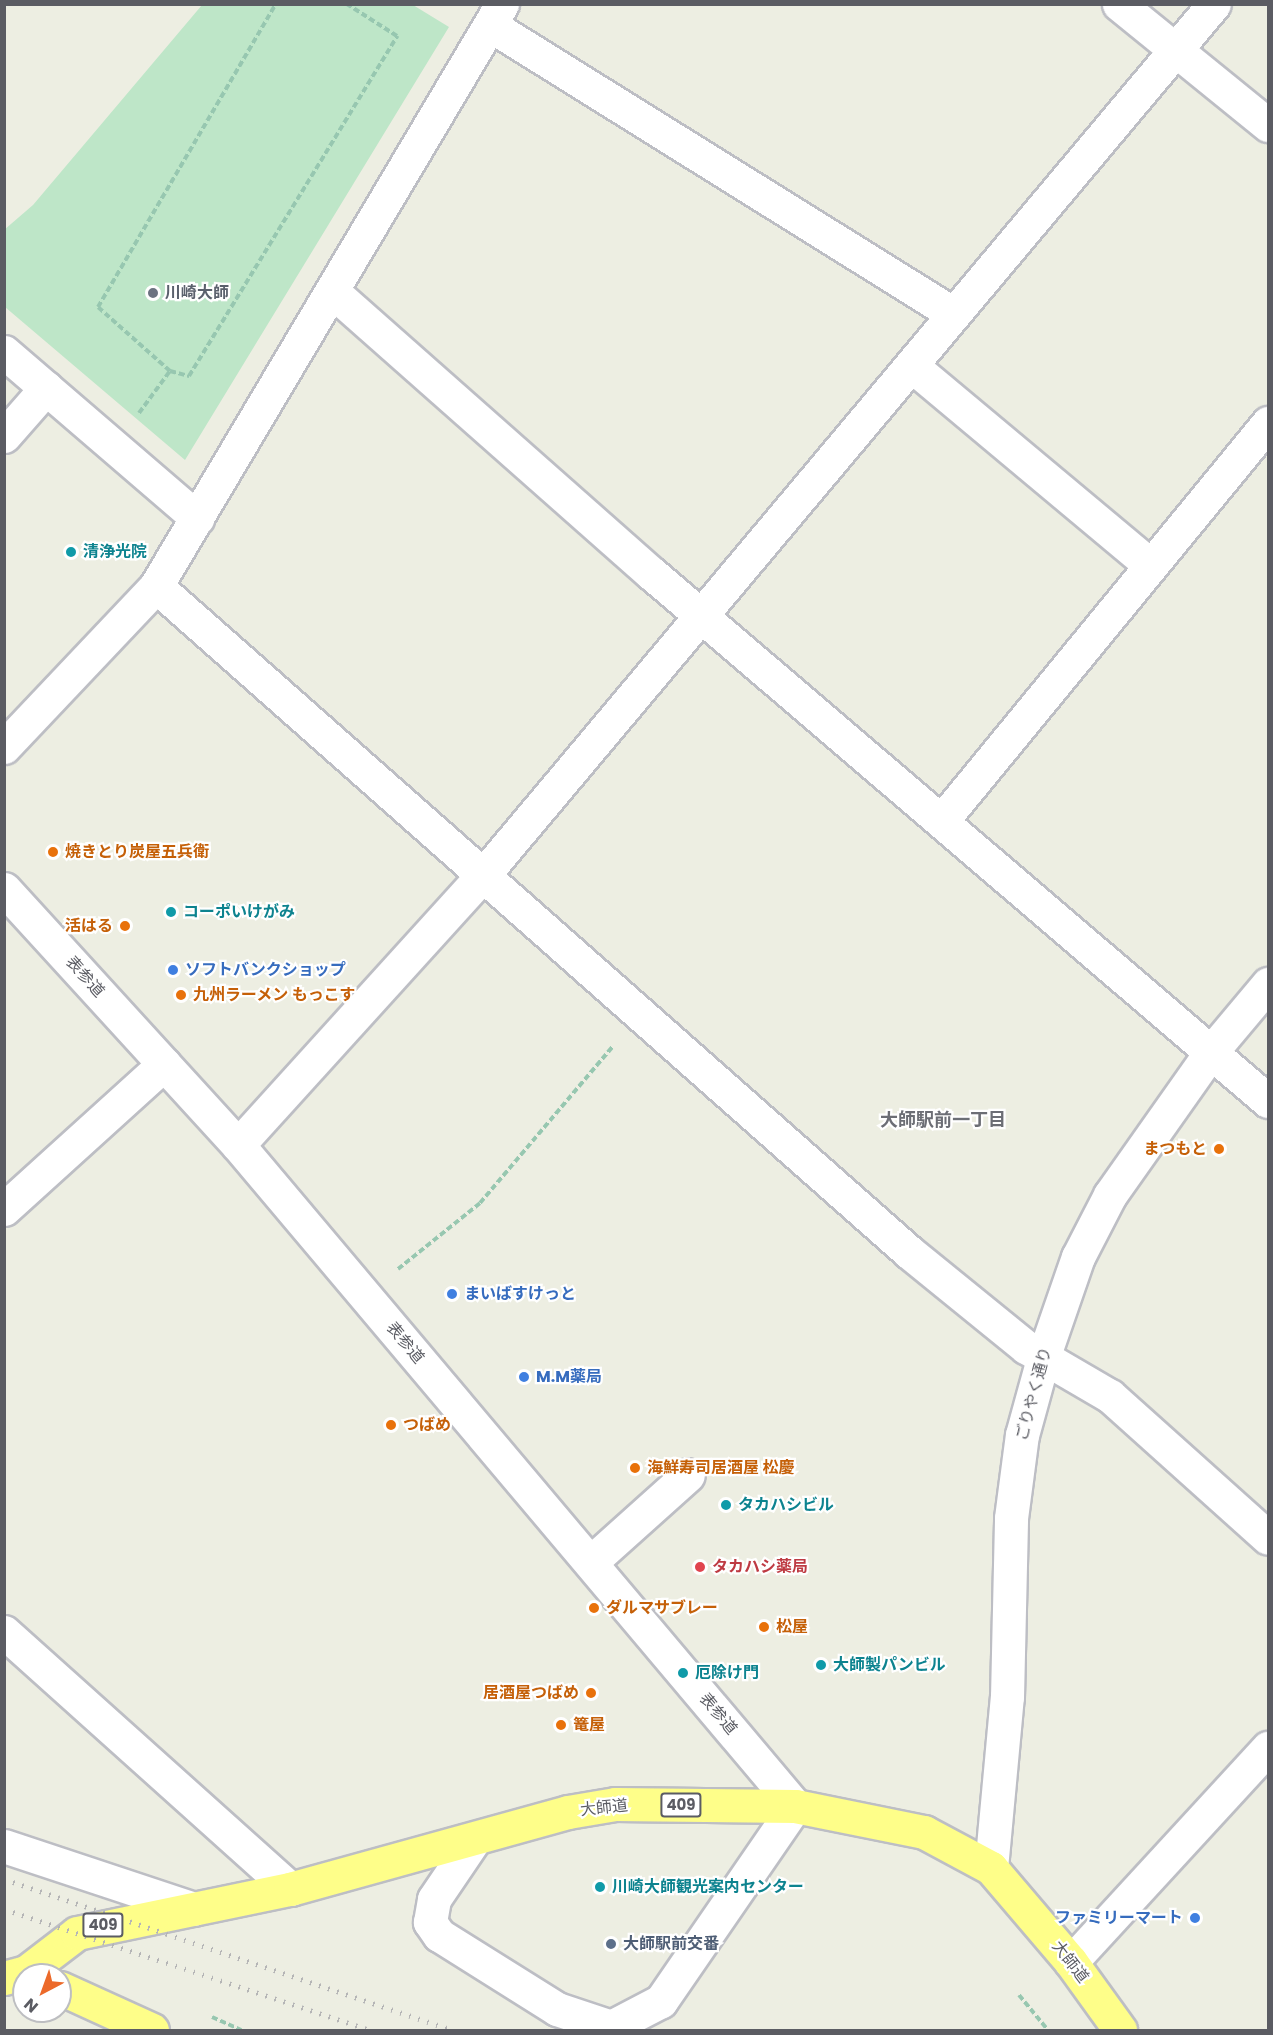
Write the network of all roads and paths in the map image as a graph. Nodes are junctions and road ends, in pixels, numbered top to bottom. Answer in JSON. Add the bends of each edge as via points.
{"nodes":[{"id":1,"x":276,"y":4,"type":"edge"},
{"id":2,"x":347,"y":4,"type":"edge"},
{"id":3,"x":1119,"y":4,"type":"edge"},
{"id":4,"x":1214,"y":4,"type":"edge"},
{"id":5,"x":496,"y":15,"type":"edge"},
{"id":6,"x":1177,"y":51,"type":"junction"},
{"id":7,"x":1269,"y":126,"type":"edge"},
{"id":8,"x":332,"y":291,"type":"junction"},
{"id":9,"x":952,"y":313,"type":"junction"},
{"id":10,"x":4,"y":352,"type":"edge"},
{"id":11,"x":912,"y":366,"type":"junction"},
{"id":12,"x":170,"y":371,"type":"junction"},
{"id":13,"x":45,"y":388,"type":"junction"},
{"id":14,"x":1269,"y":423,"type":"edge"},
{"id":15,"x":4,"y":436,"type":"edge"},
{"id":16,"x":112,"y":448,"type":"junction"},
{"id":17,"x":197,"y":518,"type":"junction"},
{"id":18,"x":1150,"y":565,"type":"junction"},
{"id":19,"x":156,"y":586,"type":"junction"},
{"id":20,"x":701,"y":614,"type":"junction"},
{"id":21,"x":4,"y":747,"type":"edge"},
{"id":22,"x":944,"y":818,"type":"junction"},
{"id":23,"x":485,"y":873,"type":"junction"},
{"id":24,"x":4,"y":889,"type":"edge"},
{"id":25,"x":1269,"y":984,"type":"edge"},
{"id":26,"x":641,"y":1012,"type":"junction"},
{"id":27,"x":1211,"y":1052,"type":"junction"},
{"id":28,"x":164,"y":1064,"type":"junction"},
{"id":29,"x":1269,"y":1101,"type":"edge"},
{"id":30,"x":238,"y":1144,"type":"junction"},
{"id":31,"x":4,"y":1209,"type":"edge"},
{"id":32,"x":370,"y":1301,"type":"junction"},
{"id":33,"x":1044,"y":1355,"type":"junction"},
{"id":34,"x":688,"y":1474,"type":"dead end"},
{"id":35,"x":1269,"y":1538,"type":"edge"},
{"id":36,"x":591,"y":1562,"type":"junction"},
{"id":37,"x":4,"y":1632,"type":"edge"},
{"id":38,"x":1269,"y":1748,"type":"edge"},
{"id":39,"x":795,"y":1806,"type":"junction"},
{"id":40,"x":474,"y":1840,"type":"junction"},
{"id":41,"x":4,"y":1846,"type":"edge"},
{"id":42,"x":991,"y":1868,"type":"junction"},
{"id":43,"x":290,"y":1888,"type":"junction"},
{"id":44,"x":194,"y":1909,"type":"junction"},
{"id":45,"x":1071,"y":1962,"type":"junction"},
{"id":46,"x":37,"y":1963,"type":"edge"},
{"id":47,"x":72,"y":1994,"type":"edge"},
{"id":48,"x":1019,"y":1995,"type":"dead end"},
{"id":49,"x":212,"y":2017,"type":"dead end"},
{"id":50,"x":152,"y":2031,"type":"edge"},
{"id":51,"x":241,"y":2031,"type":"edge"},
{"id":52,"x":1048,"y":2031,"type":"edge"},
{"id":53,"x":1120,"y":2031,"type":"edge"}],
"edges":[{"from":1,"to":12,"type":"path","via":[[98,307]]},
{"from":2,"to":12,"type":"path","via":[[397,36],[189,376]]},
{"from":3,"to":6,"type":"street"},
{"from":4,"to":6,"type":"street"},
{"from":5,"to":8,"type":"street"},
{"from":5,"to":9,"type":"street"},
{"from":6,"to":7,"type":"street"},
{"from":6,"to":9,"type":"street"},
{"from":8,"to":17,"type":"street"},
{"from":8,"to":20,"type":"street"},
{"from":9,"to":11,"type":"street"},
{"from":10,"to":13,"type":"street"},
{"from":11,"to":18,"type":"street"},
{"from":11,"to":20,"type":"street"},
{"from":12,"to":16,"type":"path"},
{"from":13,"to":15,"type":"street"},
{"from":13,"to":16,"type":"street"},
{"from":14,"to":18,"type":"street"},
{"from":16,"to":17,"type":"street"},
{"from":17,"to":19,"type":"street"},
{"from":18,"to":22,"type":"street"},
{"from":19,"to":21,"type":"street"},
{"from":19,"to":23,"type":"street"},
{"from":20,"to":22,"type":"street"},
{"from":20,"to":23,"type":"street"},
{"from":22,"to":27,"type":"street"},
{"from":23,"to":26,"type":"street"},
{"from":23,"to":30,"type":"street"},
{"from":24,"to":28,"type":"street","name":"表参道"},
{"from":25,"to":27,"type":"street","name":"ごりやく通り"},
{"from":26,"to":32,"type":"path","via":[[480,1203],[392,1274]]},
{"from":26,"to":33,"type":"street","via":[[909,1252],[1026,1347]]},
{"from":27,"to":29,"type":"street"},
{"from":27,"to":33,"type":"street","name":"ごりやく通り","via":[[1110,1194],[1078,1257]]},
{"from":28,"to":30,"type":"street","name":"表参道"},
{"from":28,"to":31,"type":"street"},
{"from":30,"to":32,"type":"street","name":"表参道"},
{"from":32,"to":36,"type":"street","name":"表参道"},
{"from":33,"to":35,"type":"street","via":[[1110,1396]]},
{"from":33,"to":42,"type":"street","name":"ごりやく通り","via":[[1022,1435],[1011,1518],[1007,1697]]},
{"from":34,"to":36,"type":"street"},
{"from":36,"to":39,"type":"street","name":"表参道"},
{"from":37,"to":43,"type":"street"},
{"from":38,"to":45,"type":"street"},
{"from":39,"to":40,"type":"highway","name":"大師道","number":"409","via":[[615,1804],[568,1812]]},
{"from":39,"to":40,"type":"street","via":[[661,2001],[611,2027],[557,2009],[439,1935],[430,1922],[434,1899]]},
{"from":39,"to":42,"type":"highway","name":"大師道","number":"409","via":[[924,1832]]},
{"from":40,"to":43,"type":"highway","name":"大師道","number":"409"},
{"from":41,"to":44,"type":"street"},
{"from":42,"to":45,"type":"highway","name":"大師道","number":"409"},
{"from":43,"to":44,"type":"highway","name":"大師道","number":"409"},
{"from":44,"to":46,"type":"highway","name":"大師道","number":"409","via":[[125,1918],[77,1933]]},
{"from":45,"to":53,"type":"highway","name":"大師道","number":"409"},
{"from":47,"to":50,"type":"highway"},
{"from":48,"to":52,"type":"path"},
{"from":49,"to":51,"type":"path"}]}
